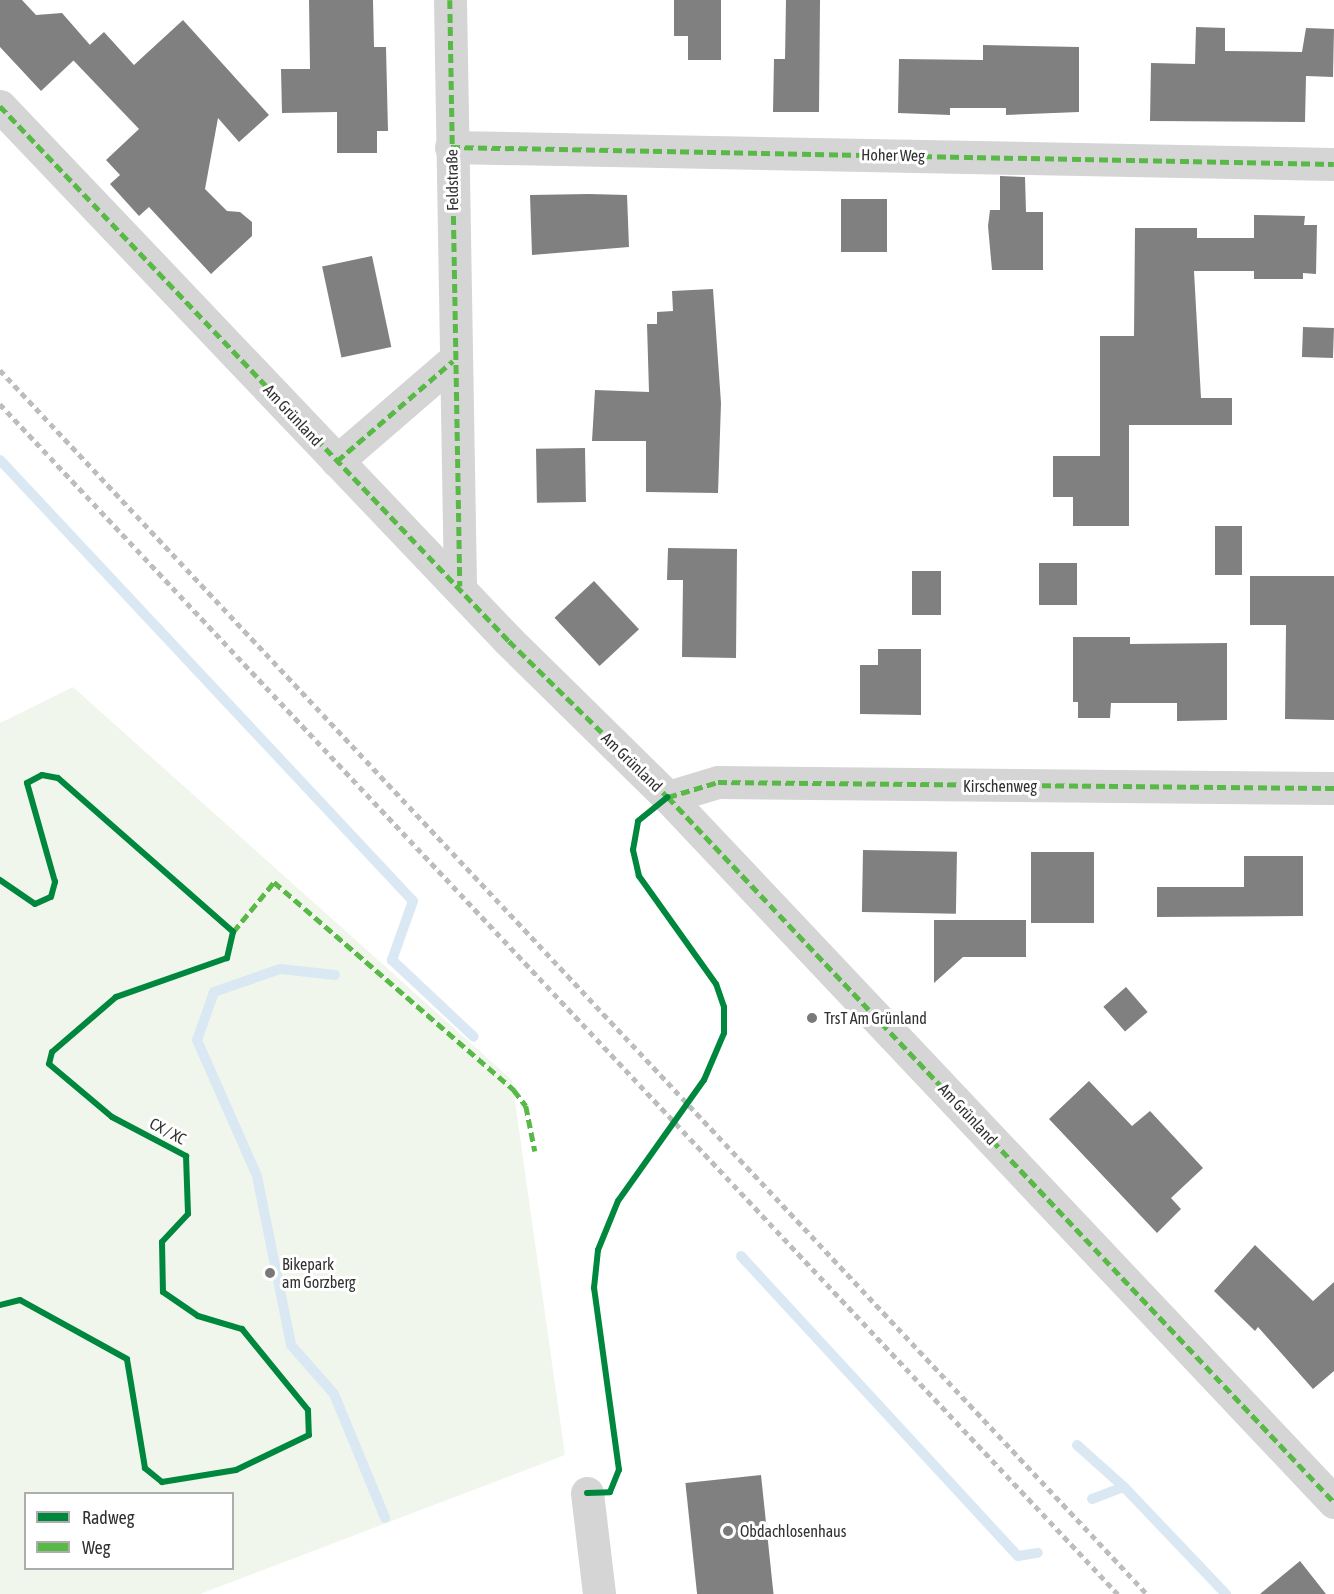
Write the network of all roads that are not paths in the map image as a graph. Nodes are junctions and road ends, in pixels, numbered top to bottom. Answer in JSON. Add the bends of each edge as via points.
{"nodes":[{"id":1,"x":450,"y":0,"type":"edge"},
{"id":2,"x":0,"y":106,"type":"edge"},
{"id":3,"x":451,"y":147,"type":"junction"},
{"id":4,"x":1334,"y":164,"type":"edge"},
{"id":5,"x":453,"y":361,"type":"junction"},
{"id":6,"x":337,"y":461,"type":"junction"},
{"id":7,"x":460,"y":586,"type":"junction"},
{"id":8,"x":1334,"y":788,"type":"edge"},
{"id":9,"x":668,"y":797,"type":"junction"},
{"id":10,"x":587,"y":1493,"type":"dead end"},
{"id":11,"x":1334,"y":1502,"type":"edge"},
{"id":12,"x":599,"y":1594,"type":"edge"}],
"edges":[{"from":1,"to":3,"type":"street","name":"Feldstraße"},
{"from":2,"to":6,"type":"street","name":"Am Grünland"},
{"from":3,"to":4,"type":"street","name":"Hoher Weg"},
{"from":3,"to":5,"type":"street","name":"Feldstraße"},
{"from":5,"to":6,"type":"street"},
{"from":5,"to":7,"type":"street","name":"Feldstraße"},
{"from":6,"to":7,"type":"street","name":"Am Grünland"},
{"from":7,"to":9,"type":"street","name":"Am Grünland","via":[[509,641]]},
{"from":8,"to":9,"type":"street","name":"Kirschenweg","via":[[718,782]]},
{"from":9,"to":11,"type":"street","name":"Am Grünland"},
{"from":10,"to":12,"type":"street"}]}
